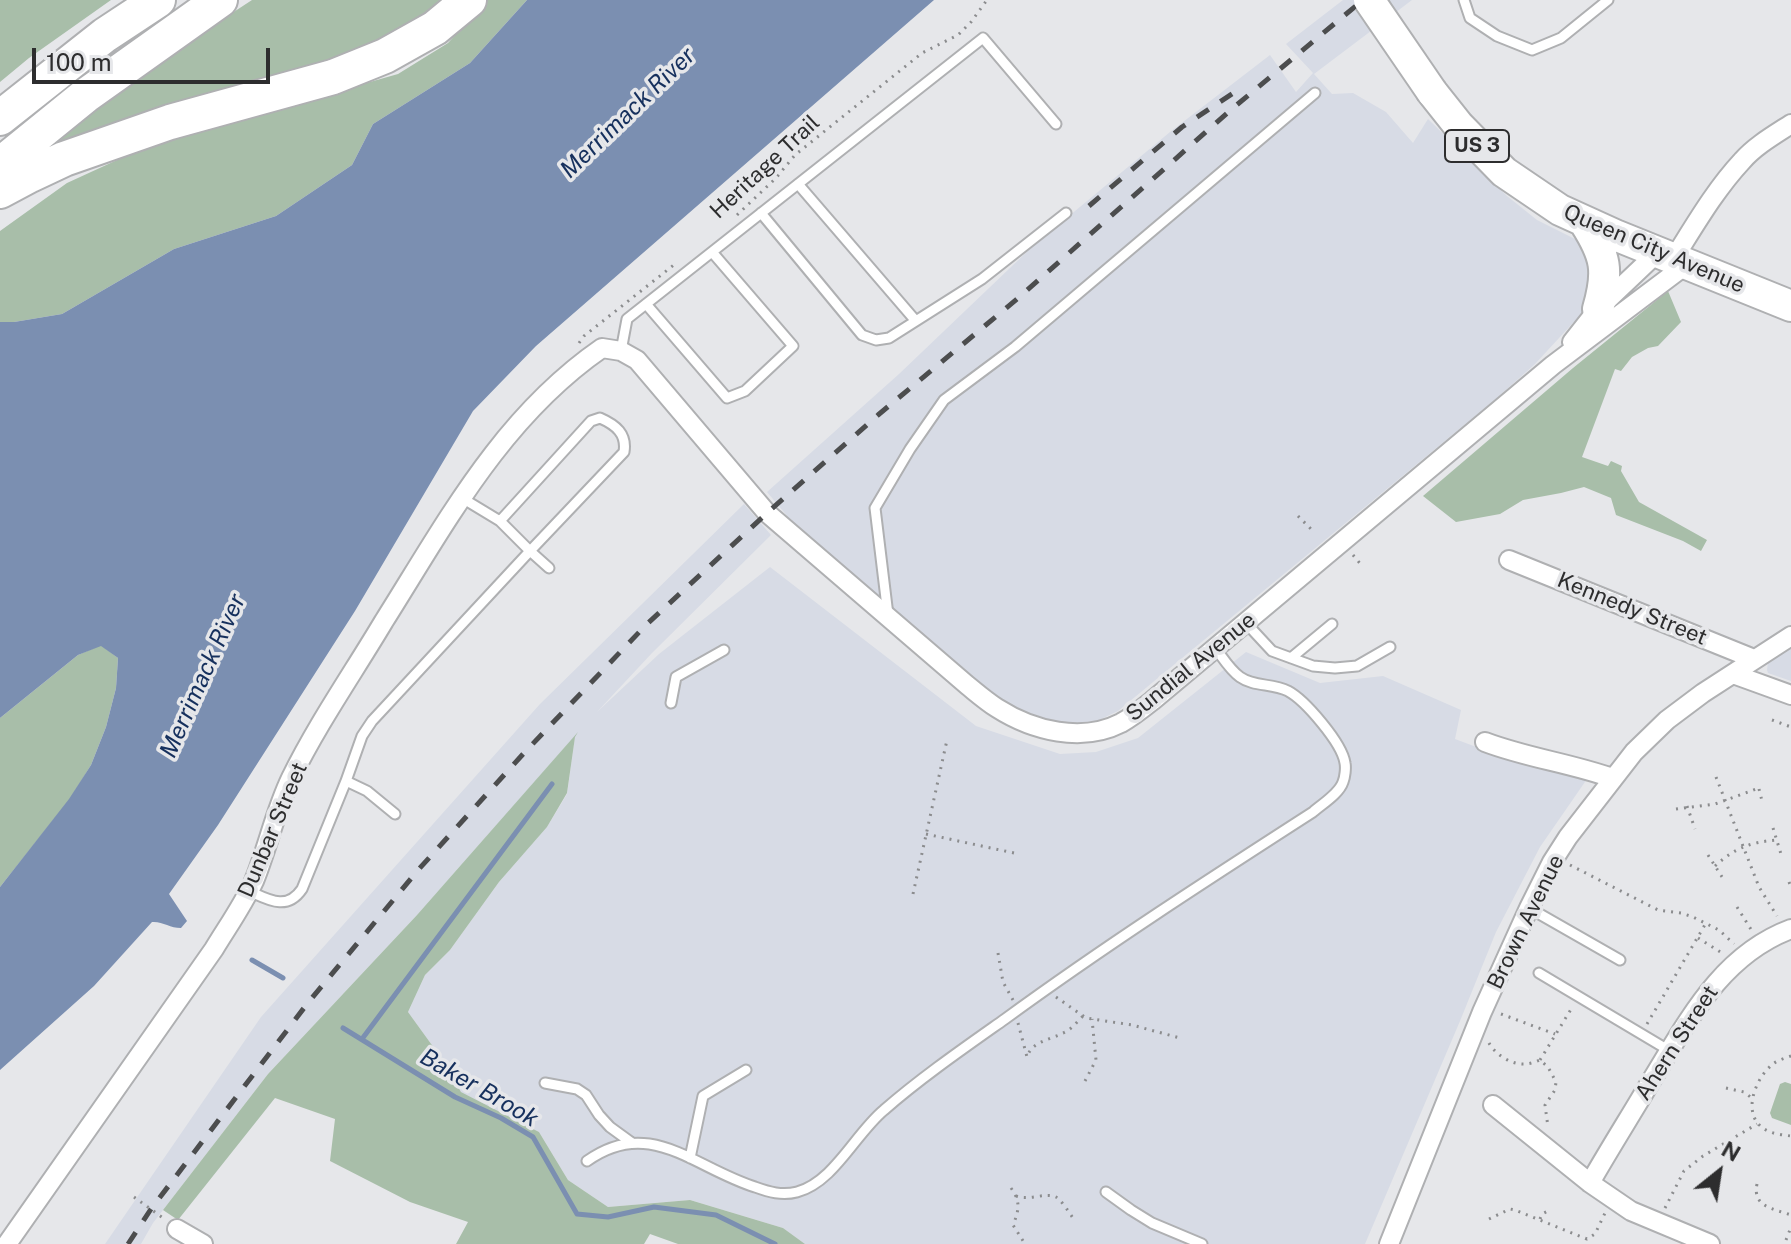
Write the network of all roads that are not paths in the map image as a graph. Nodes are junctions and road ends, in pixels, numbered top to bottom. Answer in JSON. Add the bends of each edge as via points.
{"nodes":[{"id":1,"x":158,"y":0,"type":"edge"},
{"id":2,"x":220,"y":0,"type":"edge"},
{"id":3,"x":469,"y":0,"type":"edge"},
{"id":4,"x":1369,"y":0,"type":"edge"},
{"id":5,"x":1464,"y":0,"type":"edge"},
{"id":6,"x":1608,"y":0,"type":"edge"},
{"id":7,"x":1315,"y":93,"type":"dead end"},
{"id":8,"x":0,"y":118,"type":"edge"},
{"id":9,"x":1056,"y":124,"type":"dead end"},
{"id":10,"x":1791,"y":124,"type":"edge"},
{"id":11,"x":0,"y":165,"type":"edge"},
{"id":12,"x":798,"y":184,"type":"junction"},
{"id":13,"x":0,"y":191,"type":"edge"},
{"id":14,"x":761,"y":213,"type":"junction"},
{"id":15,"x":1066,"y":213,"type":"dead end"},
{"id":16,"x":1585,"y":223,"type":"junction"},
{"id":17,"x":712,"y":252,"type":"junction"},
{"id":18,"x":1673,"y":258,"type":"junction"},
{"id":19,"x":646,"y":304,"type":"junction"},
{"id":20,"x":1791,"y":306,"type":"edge"},
{"id":21,"x":1598,"y":309,"type":"junction"},
{"id":22,"x":915,"y":320,"type":"junction"},
{"id":23,"x":612,"y":349,"type":"junction"},
{"id":24,"x":1553,"y":365,"type":"junction"},
{"id":25,"x":461,"y":497,"type":"junction"},
{"id":26,"x":500,"y":521,"type":"junction"},
{"id":27,"x":530,"y":551,"type":"junction"},
{"id":28,"x":1509,"y":560,"type":"dead end"},
{"id":29,"x":549,"y":568,"type":"dead end"},
{"id":30,"x":889,"y":618,"type":"junction"},
{"id":31,"x":1246,"y":623,"type":"junction"},
{"id":32,"x":1332,"y":624,"type":"dead end"},
{"id":33,"x":1791,"y":636,"type":"edge"},
{"id":34,"x":1390,"y":647,"type":"dead end"},
{"id":35,"x":1216,"y":649,"type":"junction"},
{"id":36,"x":724,"y":650,"type":"dead end"},
{"id":37,"x":1291,"y":658,"type":"junction"},
{"id":38,"x":1754,"y":659,"type":"junction"},
{"id":39,"x":1733,"y":674,"type":"junction"},
{"id":40,"x":1791,"y":695,"type":"edge"},
{"id":41,"x":671,"y":703,"type":"dead end"},
{"id":42,"x":1485,"y":742,"type":"dead end"},
{"id":43,"x":1612,"y":778,"type":"junction"},
{"id":44,"x":346,"y":781,"type":"junction"},
{"id":45,"x":395,"y":814,"type":"dead end"},
{"id":46,"x":249,"y":891,"type":"junction"},
{"id":47,"x":1529,"y":908,"type":"junction"},
{"id":48,"x":1789,"y":930,"type":"edge"},
{"id":49,"x":1620,"y":960,"type":"dead end"},
{"id":50,"x":1539,"y":973,"type":"dead end"},
{"id":51,"x":1670,"y":1051,"type":"junction"},
{"id":52,"x":746,"y":1070,"type":"dead end"},
{"id":53,"x":545,"y":1083,"type":"dead end"},
{"id":54,"x":1493,"y":1105,"type":"dead end"},
{"id":55,"x":632,"y":1143,"type":"junction"},
{"id":56,"x":690,"y":1158,"type":"junction"},
{"id":57,"x":587,"y":1161,"type":"dead end"},
{"id":58,"x":1590,"y":1183,"type":"junction"},
{"id":59,"x":1106,"y":1192,"type":"dead end"},
{"id":60,"x":177,"y":1229,"type":"road end"},
{"id":61,"x":7,"y":1244,"type":"edge"},
{"id":62,"x":203,"y":1244,"type":"edge"},
{"id":63,"x":1202,"y":1244,"type":"edge"},
{"id":64,"x":1389,"y":1244,"type":"edge"},
{"id":65,"x":1710,"y":1244,"type":"edge"}],
"edges":[{"from":1,"to":8,"type":"highway"},
{"from":2,"to":11,"type":"highway","via":[[85,96]]},
{"from":3,"to":13,"type":"highway","via":[[435,28],[385,56],[333,77],[139,132],[64,159]]},
{"from":4,"to":16,"type":"main road","name":"Queen City Avenue","number":"US 3","bridge":true,"via":[[1459,126],[1504,172]]},
{"from":5,"to":6,"type":"lane","via":[[1470,18],[1532,50],[1561,38]]},
{"from":7,"to":30,"type":"lane","via":[[1015,347],[944,400],[875,508]]},
{"from":9,"to":12,"type":"lane","via":[[983,38]]},
{"from":10,"to":18,"type":"street","via":[[1743,159]]},
{"from":12,"to":14,"type":"lane"},
{"from":12,"to":22,"type":"lane"},
{"from":14,"to":17,"type":"lane"},
{"from":14,"to":22,"type":"lane","via":[[862,335],[889,338]]},
{"from":15,"to":22,"type":"lane","via":[[982,279]]},
{"from":16,"to":18,"type":"main road","name":"Queen City Avenue","number":"US 3"},
{"from":16,"to":21,"type":"main road","via":[[1605,272]]},
{"from":17,"to":19,"type":"lane"},
{"from":17,"to":19,"type":"lane","via":[[793,346],[745,391],[727,398]]},
{"from":18,"to":20,"type":"main road","name":"Queen City Avenue","number":"US 3"},
{"from":18,"to":21,"type":"street","name":"Sundial Avenue"},
{"from":18,"to":24,"type":"street","name":"Sundial Avenue"},
{"from":19,"to":23,"type":"lane","via":[[627,319]]},
{"from":21,"to":24,"type":"street","name":"Sundial Avenue"},
{"from":23,"to":25,"type":"street","name":"Dunbar Street","via":[[583,361],[532,407]]},
{"from":23,"to":30,"type":"street","name":"Sundial Avenue","via":[[637,360],[767,513]]},
{"from":24,"to":31,"type":"street","name":"Sundial Avenue"},
{"from":25,"to":26,"type":"lane"},
{"from":25,"to":46,"type":"street","name":"Dunbar Street","via":[[299,764]]},
{"from":26,"to":27,"type":"lane"},
{"from":26,"to":27,"type":"lane","via":[[591,421],[612,423],[622,433],[624,452]]},
{"from":27,"to":29,"type":"lane"},
{"from":27,"to":44,"type":"lane","via":[[372,721]]},
{"from":28,"to":38,"type":"street","name":"Kennedy Street"},
{"from":30,"to":35,"type":"street","name":"Sundial Avenue","via":[[996,708],[1066,734],[1121,723]]},
{"from":31,"to":35,"type":"street","name":"Sundial Avenue"},
{"from":31,"to":37,"type":"lane","via":[[1272,651]]},
{"from":32,"to":37,"type":"lane"},
{"from":33,"to":38,"type":"street","name":"Brown Avenue"},
{"from":34,"to":37,"type":"lane","via":[[1357,666],[1313,666]]},
{"from":35,"to":56,"type":"lane","via":[[1239,677],[1286,690],[1303,701],[1342,753],[1343,784],[1336,792],[1034,997],[883,1111],[815,1185],[775,1194]]},
{"from":36,"to":41,"type":"lane","via":[[676,677]]},
{"from":38,"to":39,"type":"street","name":"Brown Avenue"},
{"from":39,"to":40,"type":"street"},
{"from":39,"to":43,"type":"street","name":"Brown Avenue","via":[[1667,720]]},
{"from":42,"to":43,"type":"street"},
{"from":43,"to":47,"type":"street","name":"Brown Avenue","via":[[1560,849]]},
{"from":44,"to":45,"type":"lane"},
{"from":44,"to":46,"type":"lane","via":[[295,898],[282,903]]},
{"from":46,"to":61,"type":"street","name":"Dunbar Street"},
{"from":47,"to":49,"type":"lane"},
{"from":47,"to":64,"type":"street","name":"Brown Avenue"},
{"from":48,"to":51,"type":"street","name":"Ahern Street","via":[[1747,954],[1712,985]]},
{"from":50,"to":51,"type":"lane"},
{"from":51,"to":58,"type":"street","name":"Ahern Street"},
{"from":52,"to":56,"type":"lane","via":[[703,1096]]},
{"from":53,"to":55,"type":"lane","via":[[586,1095],[610,1127]]},
{"from":54,"to":58,"type":"street"},
{"from":55,"to":56,"type":"lane","via":[[645,1142]]},
{"from":55,"to":57,"type":"lane","via":[[615,1145]]},
{"from":58,"to":65,"type":"street","via":[[1631,1211]]},
{"from":59,"to":63,"type":"lane","via":[[1152,1223]]},
{"from":60,"to":62,"type":"street"}]}
